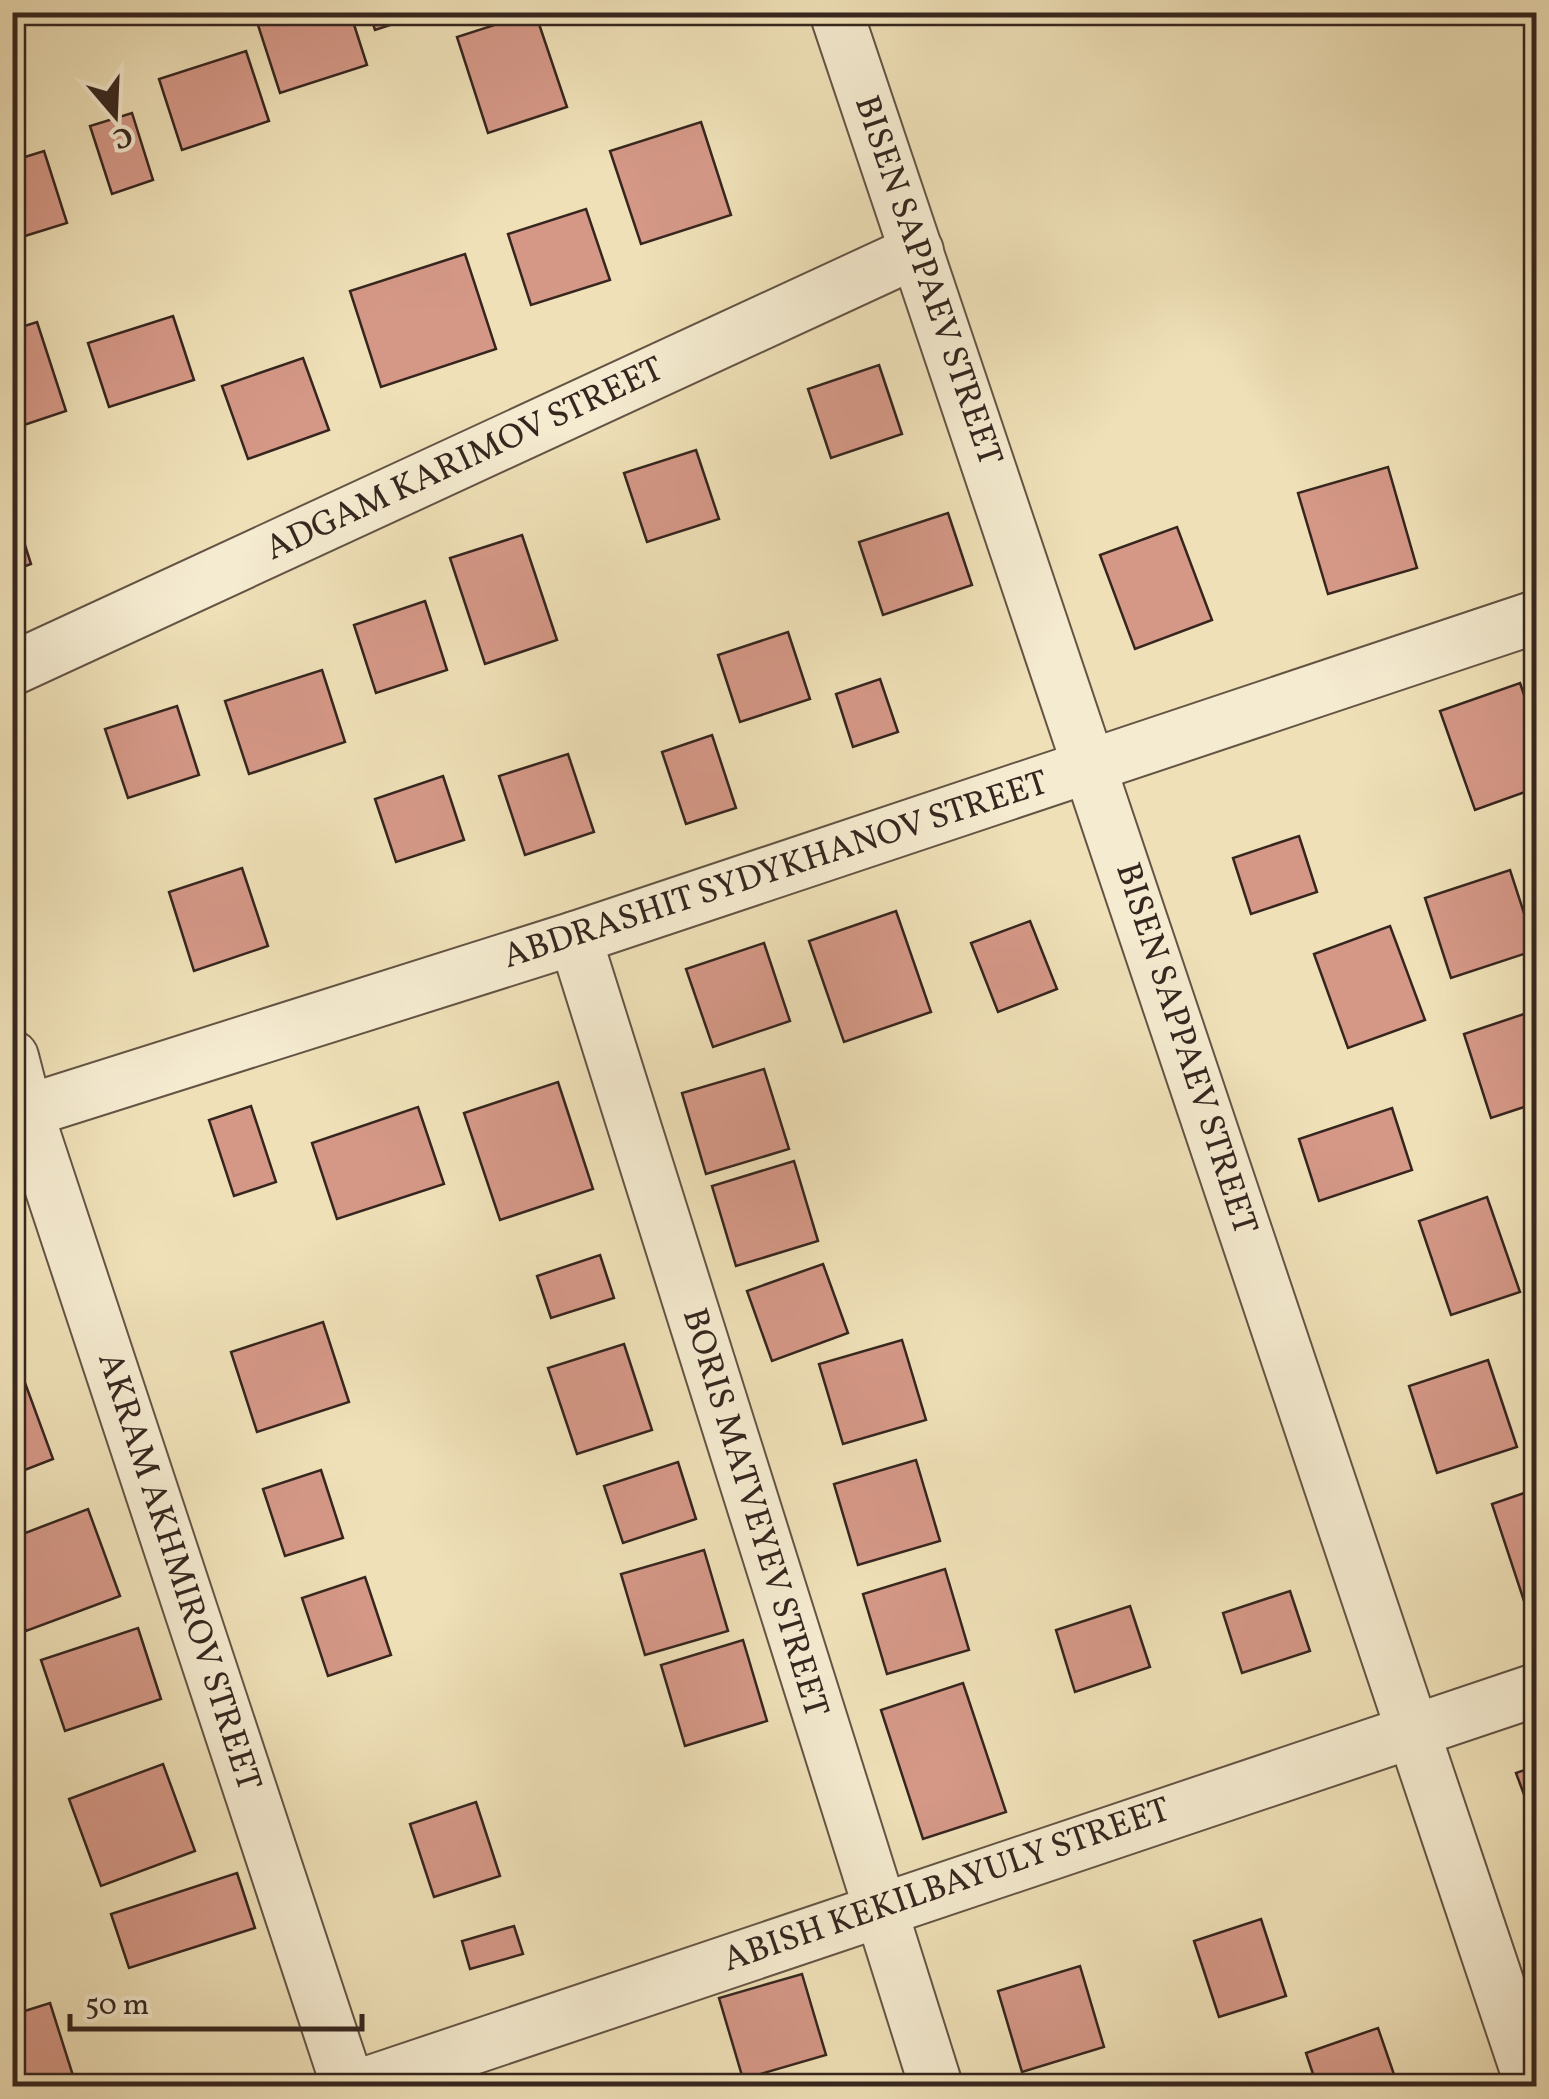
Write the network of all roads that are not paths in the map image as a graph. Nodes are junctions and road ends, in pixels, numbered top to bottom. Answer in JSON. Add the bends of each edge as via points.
{"nodes":[{"id":1,"x":836,"y":12,"type":"edge"},
{"id":2,"x":917,"y":251,"type":"junction"},
{"id":3,"x":1536,"y":617,"type":"edge"},
{"id":4,"x":12,"y":668,"type":"edge"},
{"id":5,"x":1091,"y":768,"type":"junction"},
{"id":6,"x":575,"y":938,"type":"junction"},
{"id":7,"x":12,"y":1057,"type":"edge"},
{"id":8,"x":19,"y":1114,"type":"edge"},
{"id":9,"x":1536,"y":1690,"type":"edge"},
{"id":10,"x":1412,"y":1730,"type":"junction"},
{"id":11,"x":877,"y":1909,"type":"junction"},
{"id":12,"x":348,"y":2086,"type":"edge"},
{"id":13,"x":360,"y":2086,"type":"edge"},
{"id":14,"x":936,"y":2086,"type":"edge"},
{"id":15,"x":1532,"y":2086,"type":"edge"}],
"edges":[{"from":1,"to":2,"type":"street","name":"BISEN SAPPAEV STREET"},
{"from":2,"to":4,"type":"street","name":"ADGAM KARIMOV STREET"},
{"from":2,"to":5,"type":"street","name":"BISEN SAPPAEV STREET"},
{"from":3,"to":5,"type":"street","name":"ABDRASHIT SYDYKHANOV STREET"},
{"from":5,"to":6,"type":"street","name":"ABDRASHIT SYDYKHANOV STREET"},
{"from":5,"to":10,"type":"street","name":"BISEN SAPPAEV STREET"},
{"from":6,"to":8,"type":"street","name":"ABDRASHIT SYDYKHANOV STREET"},
{"from":6,"to":11,"type":"street","name":"BORIS MATVEYEV STREET"},
{"from":7,"to":8,"type":"street","name":"AKRAM AKHMIROV STREET"},
{"from":8,"to":12,"type":"street","name":"AKRAM AKHMIROV STREET"},
{"from":9,"to":10,"type":"street","name":"ABISH KEKILBAYULY STREET"},
{"from":10,"to":11,"type":"street","name":"ABISH KEKILBAYULY STREET"},
{"from":10,"to":15,"type":"street","name":"BISEN SAPPAEV STREET"},
{"from":11,"to":13,"type":"street","name":"ABISH KEKILBAYULY STREET"},
{"from":11,"to":14,"type":"street","name":"BORIS MATVEYEV STREET"}]}
